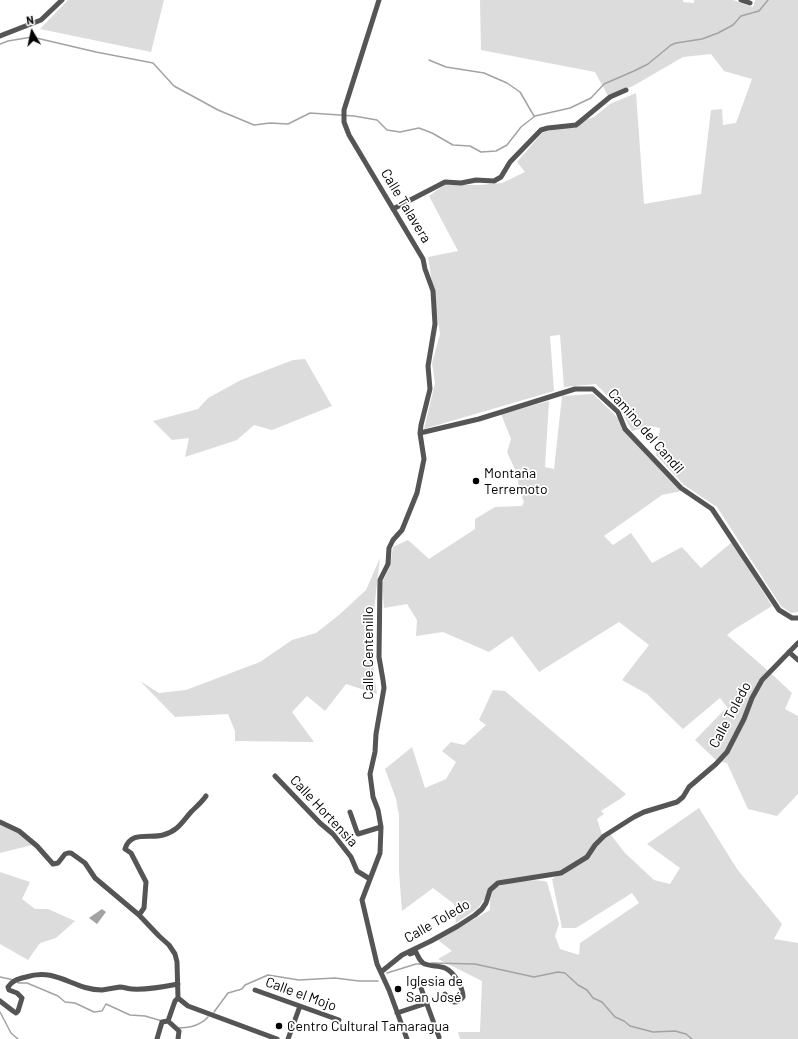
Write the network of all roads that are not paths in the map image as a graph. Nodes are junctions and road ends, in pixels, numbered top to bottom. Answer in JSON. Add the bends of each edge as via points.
{"nodes":[{"id":1,"x":62,"y":0,"type":"edge"},
{"id":2,"x":379,"y":0,"type":"edge"},
{"id":3,"x":741,"y":0,"type":"edge"},
{"id":4,"x":750,"y":3,"type":"dead end"},
{"id":5,"x":0,"y":36,"type":"edge"},
{"id":6,"x":626,"y":90,"type":"dead end"},
{"id":7,"x":393,"y":209,"type":"junction"},
{"id":8,"x":420,"y":433,"type":"junction"},
{"id":9,"x":798,"y":618,"type":"edge"},
{"id":10,"x":798,"y":643,"type":"edge"},
{"id":11,"x":789,"y":652,"type":"junction"},
{"id":12,"x":798,"y":660,"type":"edge"},
{"id":13,"x":275,"y":776,"type":"dead end"},
{"id":14,"x":206,"y":796,"type":"dead end"},
{"id":15,"x":350,"y":812,"type":"dead end"},
{"id":16,"x":0,"y":822,"type":"edge"},
{"id":17,"x":381,"y":827,"type":"junction"},
{"id":18,"x":370,"y":879,"type":"junction"},
{"id":19,"x":139,"y":915,"type":"junction"},
{"id":20,"x":402,"y":955,"type":"junction"},
{"id":21,"x":380,"y":972,"type":"junction"},
{"id":22,"x":178,"y":984,"type":"junction"},
{"id":23,"x":421,"y":988,"type":"dead end"},
{"id":24,"x":255,"y":990,"type":"dead end"},
{"id":25,"x":444,"y":994,"type":"dead end"},
{"id":26,"x":178,"y":998,"type":"junction"},
{"id":27,"x":0,"y":1001,"type":"edge"},
{"id":28,"x":426,"y":1003,"type":"junction"},
{"id":29,"x":300,"y":1006,"type":"junction"},
{"id":30,"x":397,"y":1013,"type":"junction"},
{"id":31,"x":339,"y":1020,"type":"dead end"},
{"id":32,"x":168,"y":1022,"type":"junction"},
{"id":33,"x":439,"y":1037,"type":"dead end"},
{"id":34,"x":156,"y":1039,"type":"edge"},
{"id":35,"x":178,"y":1039,"type":"edge"},
{"id":36,"x":277,"y":1039,"type":"edge"},
{"id":37,"x":288,"y":1039,"type":"edge"},
{"id":38,"x":407,"y":1039,"type":"edge"}],
"edges":[{"from":1,"to":5,"type":"street","via":[[41,20]]},
{"from":2,"to":7,"type":"street","name":"Calle Talavera","via":[[343,116],[349,135]]},
{"from":3,"to":4,"type":"street"},
{"from":6,"to":7,"type":"street","via":[[610,97],[576,125],[541,130],[510,162],[501,177],[494,181],[445,182]]},
{"from":7,"to":8,"type":"street","name":"Calle Talavera","via":[[423,259],[433,291],[435,324],[428,366],[430,389]]},
{"from":8,"to":9,"type":"street","name":"Camino del Candil","via":[[479,419],[575,389],[593,389],[618,412],[625,429],[680,488],[712,509],[779,610],[792,618]]},
{"from":8,"to":17,"type":"street","name":"Calle Centenillo","via":[[424,459],[417,493],[402,530],[389,548],[388,564],[380,580],[379,657],[384,688],[370,774]]},
{"from":10,"to":11,"type":"street","name":"Calle Toledo"},
{"from":11,"to":12,"type":"street"},
{"from":11,"to":20,"type":"street","name":"Calle Toledo","via":[[762,680],[727,752],[689,787],[677,802],[634,817],[604,836],[587,857],[561,873],[498,883],[490,890],[486,903],[475,915],[431,942]]},
{"from":13,"to":18,"type":"street","name":"Calle Hortensia","via":[[333,834],[351,858],[357,871]]},
{"from":14,"to":19,"type":"street","via":[[174,831],[159,836],[138,836],[127,844],[125,849],[131,853],[146,882],[144,908]]},
{"from":15,"to":17,"type":"street","via":[[358,834]]},
{"from":16,"to":19,"type":"street","via":[[20,831],[53,864],[58,863],[66,853],[71,853],[85,863],[95,878]]},
{"from":17,"to":18,"type":"street","name":"Calle Centenillo","via":[[380,853]]},
{"from":18,"to":21,"type":"street","name":"Calle Centenillo","via":[[362,904]]},
{"from":19,"to":22,"type":"street","via":[[172,949],[177,962]]},
{"from":20,"to":21,"type":"street","name":"Calle Toledo"},
{"from":20,"to":25,"type":"street","via":[[416,952],[424,964],[446,968],[461,988],[462,997],[450,1002]]},
{"from":21,"to":30,"type":"street","name":"Calle Centenillo"},
{"from":22,"to":26,"type":"street"},
{"from":22,"to":27,"type":"street","via":[[102,990],[87,988],[59,977],[35,974],[14,980],[8,987],[22,998],[18,1011],[13,1011]]},
{"from":23,"to":28,"type":"street"},
{"from":24,"to":29,"type":"street","name":"Calle el Mojo"},
{"from":26,"to":32,"type":"street"},
{"from":26,"to":36,"type":"street","via":[[188,1006]]},
{"from":28,"to":30,"type":"street"},
{"from":28,"to":33,"type":"street"},
{"from":29,"to":31,"type":"street","name":"Calle el Mojo"},
{"from":29,"to":37,"type":"street"},
{"from":30,"to":38,"type":"street","name":"Calle Centenillo"},
{"from":32,"to":34,"type":"street","via":[[162,1022]]},
{"from":32,"to":35,"type":"street","via":[[179,1031]]}]}
